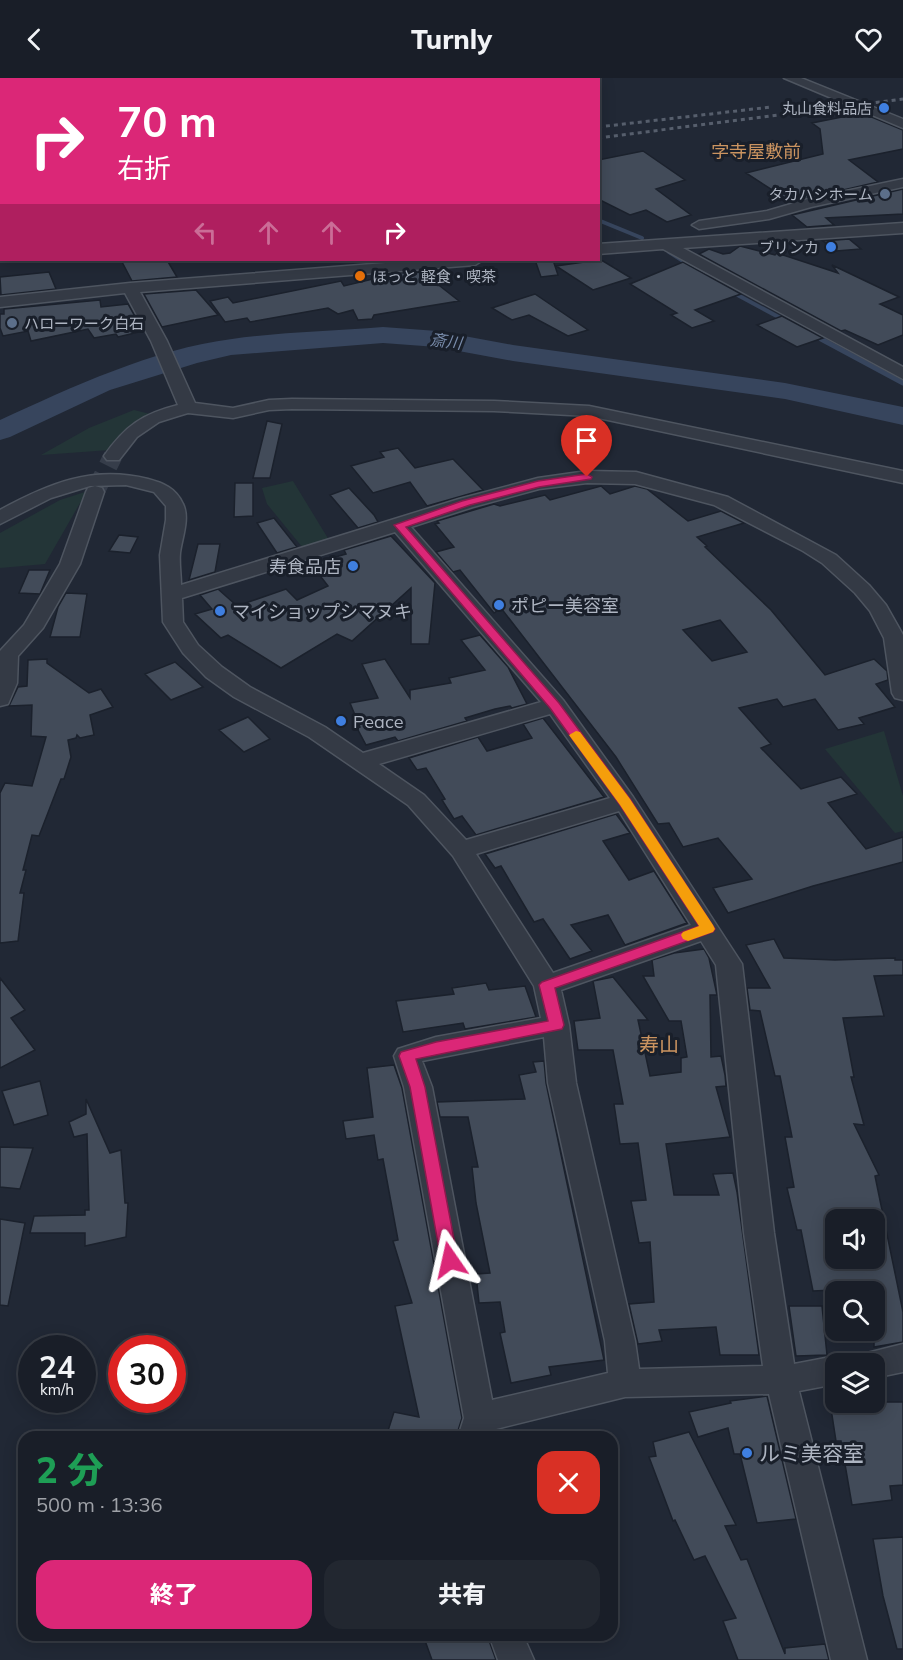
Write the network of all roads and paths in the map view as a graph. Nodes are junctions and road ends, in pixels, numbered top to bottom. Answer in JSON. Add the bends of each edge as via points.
{"nodes":[{"id":1,"x":790,"y":78,"type":"edge"},
{"id":2,"x":903,"y":124,"type":"edge"},
{"id":3,"x":903,"y":183,"type":"edge"},
{"id":4,"x":769,"y":215,"type":"junction"},
{"id":5,"x":699,"y":225,"type":"dead end"},
{"id":6,"x":903,"y":228,"type":"edge"},
{"id":7,"x":784,"y":235,"type":"junction"},
{"id":8,"x":665,"y":244,"type":"junction"},
{"id":9,"x":600,"y":249,"type":"edge"},
{"id":10,"x":463,"y":261,"type":"edge"},
{"id":11,"x":130,"y":288,"type":"junction"},
{"id":12,"x":0,"y":302,"type":"edge"},
{"id":13,"x":903,"y":374,"type":"edge"},
{"id":14,"x":186,"y":400,"type":"junction"},
{"id":15,"x":113,"y":456,"type":"tunnel mouth"},
{"id":16,"x":903,"y":477,"type":"edge"},
{"id":17,"x":94,"y":492,"type":"tunnel mouth"},
{"id":18,"x":0,"y":518,"type":"edge"},
{"id":19,"x":399,"y":525,"type":"junction"},
{"id":20,"x":170,"y":596,"type":"junction"},
{"id":21,"x":903,"y":693,"type":"edge"},
{"id":22,"x":0,"y":699,"type":"edge"},
{"id":23,"x":555,"y":705,"type":"junction"},
{"id":24,"x":362,"y":761,"type":"junction"},
{"id":25,"x":625,"y":802,"type":"junction"},
{"id":26,"x":461,"y":850,"type":"junction"},
{"id":27,"x":708,"y":929,"type":"junction"},
{"id":28,"x":547,"y":985,"type":"junction"},
{"id":29,"x":556,"y":1025,"type":"junction"},
{"id":30,"x":903,"y":1358,"type":"edge"},
{"id":31,"x":885,"y":1362,"type":"edge"},
{"id":32,"x":825,"y":1372,"type":"edge"},
{"id":33,"x":781,"y":1380,"type":"junction"},
{"id":34,"x":625,"y":1383,"type":"junction"},
{"id":35,"x":477,"y":1427,"type":"edge"},
{"id":36,"x":508,"y":1641,"type":"edge"},
{"id":37,"x":516,"y":1660,"type":"edge"},
{"id":38,"x":849,"y":1660,"type":"edge"}],
"edges":[{"from":1,"to":2,"type":"street"},
{"from":3,"to":4,"type":"street","via":[[808,202]]},
{"from":4,"to":5,"type":"street"},
{"from":4,"to":7,"type":"street"},
{"from":6,"to":7,"type":"street"},
{"from":7,"to":8,"type":"street"},
{"from":8,"to":9,"type":"street"},
{"from":8,"to":13,"type":"street"},
{"from":10,"to":11,"type":"street"},
{"from":11,"to":12,"type":"street"},
{"from":11,"to":14,"type":"street"},
{"from":14,"to":15,"type":"street","via":[[131,433]]},
{"from":14,"to":16,"type":"street","via":[[233,413],[269,405],[388,404],[589,411]]},
{"from":17,"to":22,"type":"street","via":[[70,564],[33,627],[8,655],[6,683]]},
{"from":18,"to":20,"type":"street","via":[[44,494],[88,480],[126,479],[161,488],[175,505]]},
{"from":19,"to":20,"type":"street"},
{"from":19,"to":21,"type":"street","via":[[538,484],[587,477],[636,478],[721,501],[810,547],[862,589],[879,609],[894,638]]},
{"from":19,"to":23,"type":"street"},
{"from":20,"to":24,"type":"street","via":[[173,622],[190,649],[214,672]]},
{"from":23,"to":24,"type":"street"},
{"from":23,"to":25,"type":"street"},
{"from":24,"to":26,"type":"street","via":[[416,800]]},
{"from":25,"to":26,"type":"street"},
{"from":25,"to":27,"type":"street"},
{"from":26,"to":28,"type":"street"},
{"from":27,"to":28,"type":"street"},
{"from":27,"to":33,"type":"street","via":[[729,964],[759,1233]]},
{"from":28,"to":29,"type":"street"},
{"from":29,"to":34,"type":"street","via":[[562,1083],[620,1341]]},
{"from":29,"to":35,"type":"street","via":[[407,1056],[418,1087]]},
{"from":30,"to":31,"type":"street"},
{"from":32,"to":33,"type":"street"},
{"from":33,"to":34,"type":"street"},
{"from":33,"to":38,"type":"street"},
{"from":34,"to":35,"type":"street"},
{"from":36,"to":37,"type":"street"}]}
